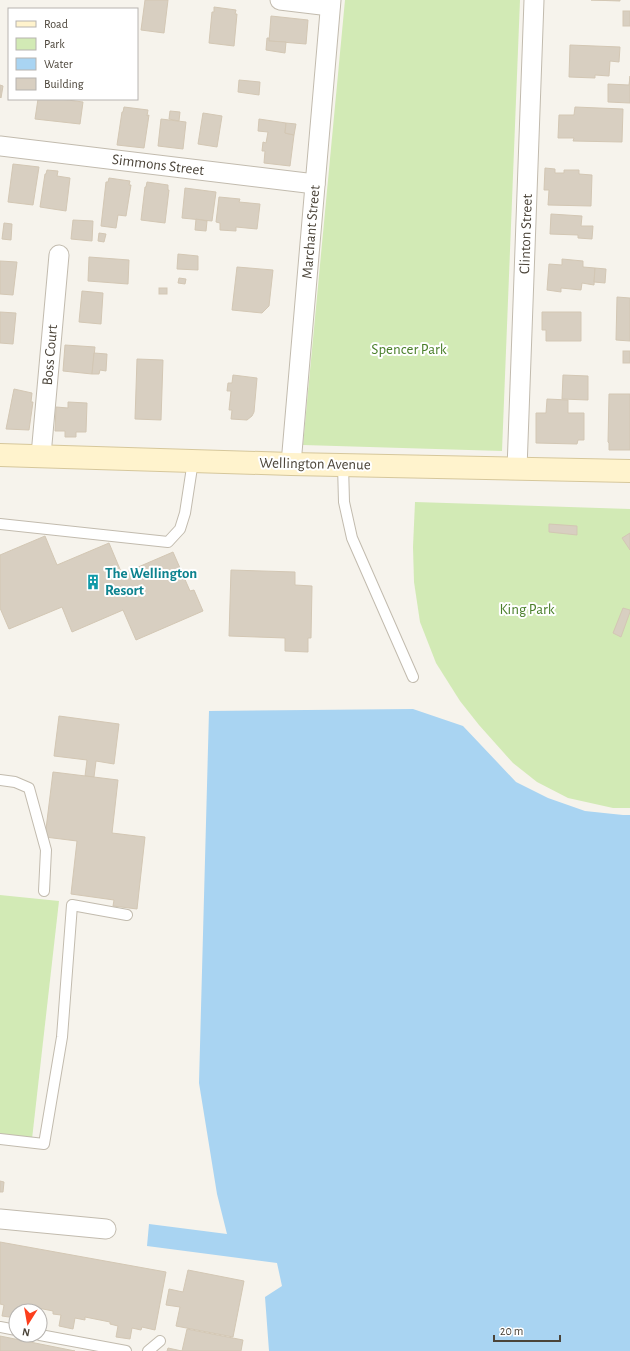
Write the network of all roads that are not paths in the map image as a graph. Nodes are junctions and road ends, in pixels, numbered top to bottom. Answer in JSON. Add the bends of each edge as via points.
{"nodes":[{"id":1,"x":280,"y":0,"type":"edge"},
{"id":2,"x":534,"y":0,"type":"edge"},
{"id":3,"x":330,"y":3,"type":"edge"},
{"id":4,"x":0,"y":146,"type":"edge"},
{"id":5,"x":315,"y":184,"type":"junction"},
{"id":6,"x":59,"y":255,"type":"dead end"},
{"id":7,"x":0,"y":454,"type":"edge"},
{"id":8,"x":41,"y":455,"type":"junction"},
{"id":9,"x":193,"y":461,"type":"junction"},
{"id":10,"x":290,"y":464,"type":"junction"},
{"id":11,"x":343,"y":465,"type":"junction"},
{"id":12,"x":517,"y":468,"type":"junction"},
{"id":13,"x":630,"y":471,"type":"edge"},
{"id":14,"x":0,"y":524,"type":"edge"},
{"id":15,"x":413,"y":677,"type":"dead end"},
{"id":16,"x":0,"y":780,"type":"edge"},
{"id":17,"x":44,"y":891,"type":"dead end"},
{"id":18,"x":127,"y":915,"type":"dead end"},
{"id":19,"x":0,"y":1139,"type":"edge"},
{"id":20,"x":0,"y":1219,"type":"edge"},
{"id":21,"x":106,"y":1229,"type":"dead end"},
{"id":22,"x":48,"y":1336,"type":"edge"},
{"id":23,"x":160,"y":1341,"type":"dead end"},
{"id":24,"x":126,"y":1351,"type":"edge"},
{"id":25,"x":148,"y":1351,"type":"edge"}],
"edges":[{"from":1,"to":3,"type":"street"},
{"from":2,"to":12,"type":"street","name":"Clinton Street"},
{"from":3,"to":5,"type":"street","name":"Marchant Street"},
{"from":4,"to":5,"type":"street","name":"Simmons Street"},
{"from":5,"to":10,"type":"street","name":"Marchant Street"},
{"from":6,"to":8,"type":"street","name":"Boss Court"},
{"from":7,"to":8,"type":"main road","name":"Wellington Avenue"},
{"from":8,"to":9,"type":"main road","name":"Wellington Avenue"},
{"from":9,"to":10,"type":"main road","name":"Wellington Avenue"},
{"from":9,"to":14,"type":"lane","via":[[180,529],[168,542]]},
{"from":10,"to":11,"type":"main road","name":"Wellington Avenue"},
{"from":11,"to":12,"type":"main road","name":"Wellington Avenue"},
{"from":11,"to":15,"type":"lane","via":[[344,502],[352,538]]},
{"from":12,"to":13,"type":"main road","name":"Wellington Avenue"},
{"from":16,"to":17,"type":"lane","via":[[15,782],[29,788],[46,850]]},
{"from":18,"to":19,"type":"lane","via":[[72,906],[62,1037],[44,1144]]},
{"from":20,"to":21,"type":"street"},
{"from":22,"to":24,"type":"lane"},
{"from":23,"to":25,"type":"lane"}]}
